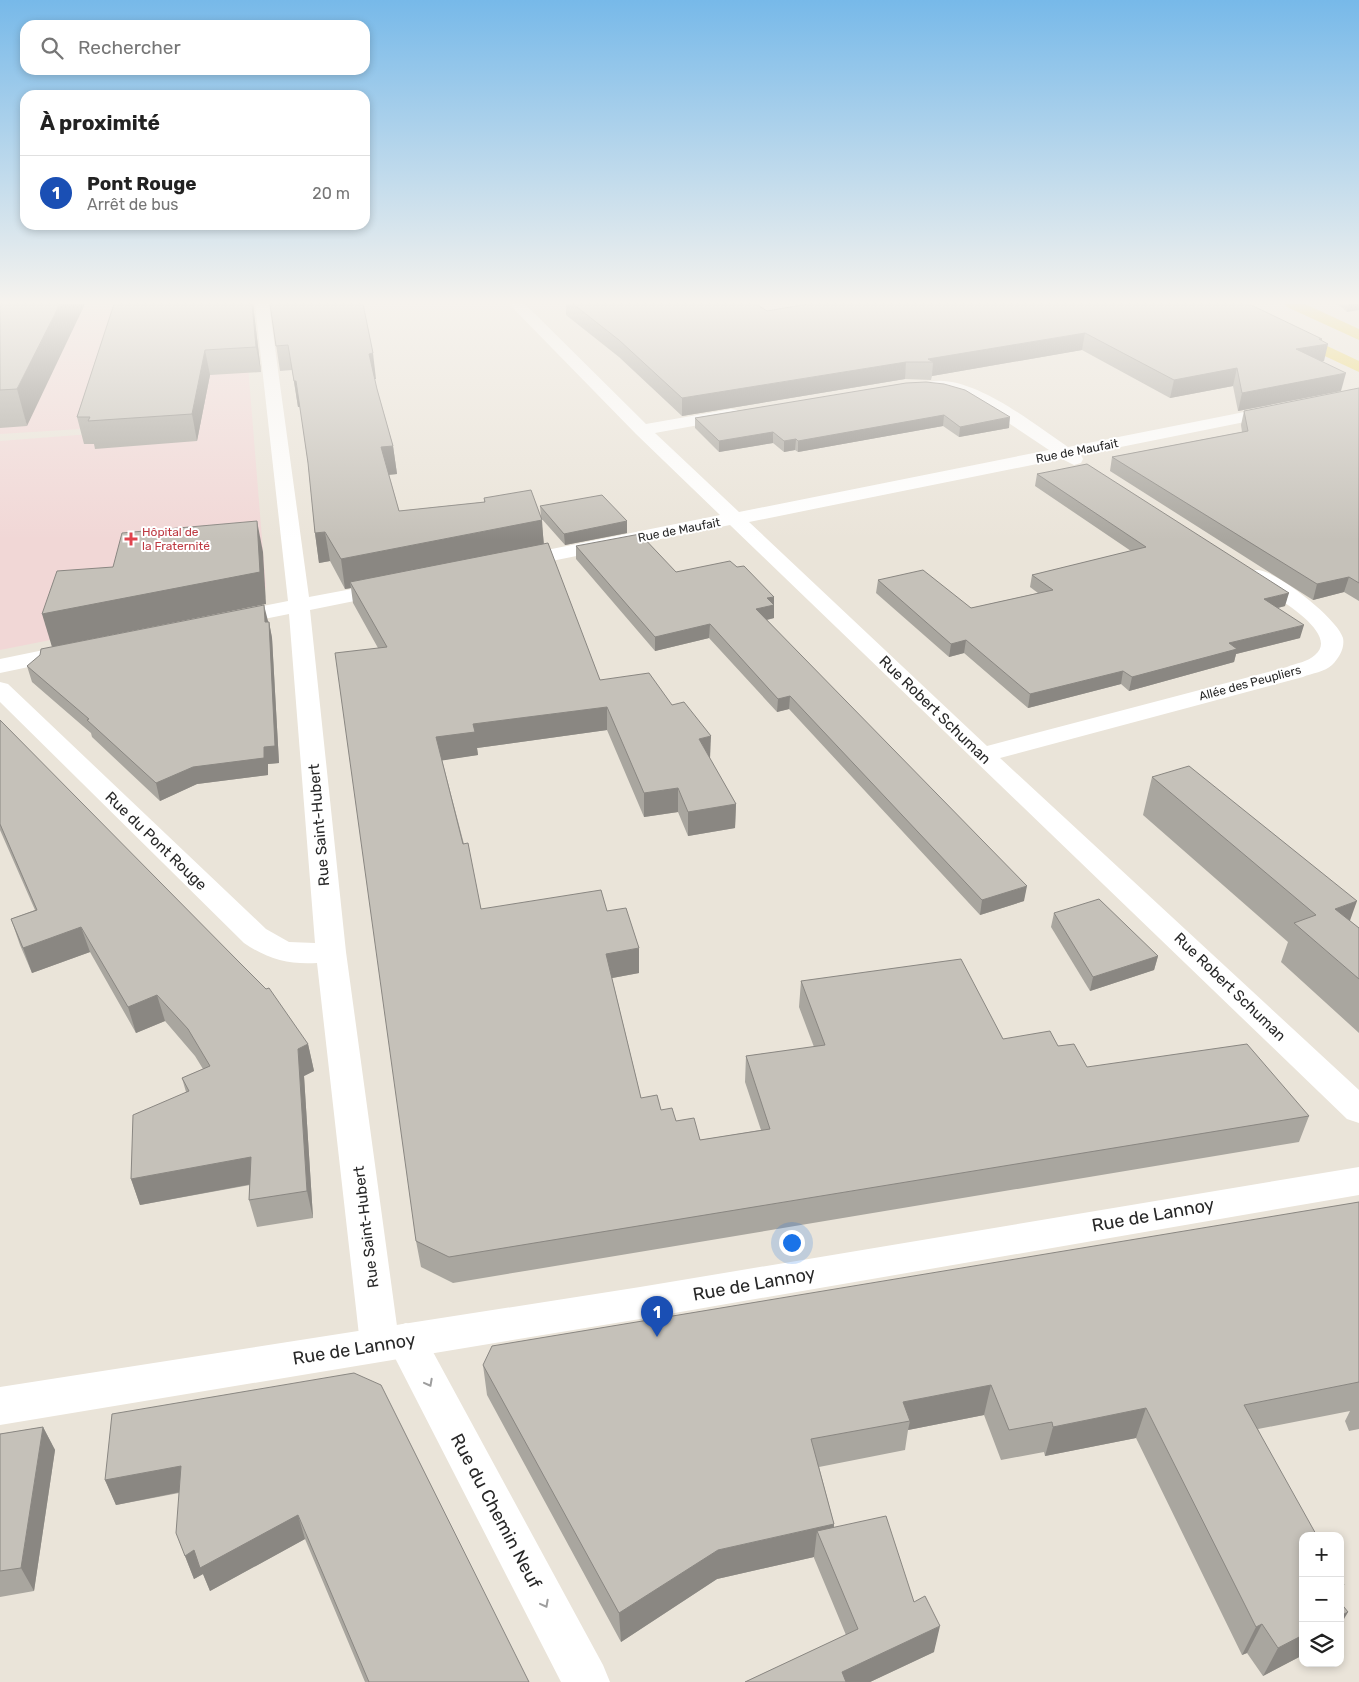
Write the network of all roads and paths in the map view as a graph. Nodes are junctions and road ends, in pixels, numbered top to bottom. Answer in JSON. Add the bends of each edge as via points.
{"nodes":[{"id":1,"x":272,"y":382,"type":"edge"},
{"id":2,"x":594,"y":382,"type":"edge"},
{"id":3,"x":917,"y":384,"type":"edge"},
{"id":4,"x":1292,"y":407,"type":"edge"},
{"id":5,"x":748,"y":411,"type":"edge"},
{"id":6,"x":642,"y":430,"type":"junction"},
{"id":7,"x":1064,"y":453,"type":"junction"},
{"id":8,"x":1089,"y":469,"type":"edge"},
{"id":9,"x":736,"y":518,"type":"junction"},
{"id":10,"x":1238,"y":564,"type":"edge"},
{"id":11,"x":497,"y":566,"type":"edge"},
{"id":12,"x":411,"y":583,"type":"edge"},
{"id":13,"x":299,"y":605,"type":"junction"},
{"id":14,"x":214,"y":622,"type":"edge"},
{"id":15,"x":97,"y":646,"type":"edge"},
{"id":16,"x":0,"y":666,"type":"edge"},
{"id":17,"x":0,"y":689,"type":"edge"},
{"id":18,"x":982,"y":755,"type":"junction"},
{"id":19,"x":331,"y":952,"type":"junction"},
{"id":20,"x":1359,"y":1110,"type":"edge"},
{"id":21,"x":1359,"y":1181,"type":"edge"},
{"id":22,"x":393,"y":1342,"type":"junction"},
{"id":23,"x":0,"y":1406,"type":"edge"},
{"id":24,"x":586,"y":1682,"type":"edge"}],
"edges":[{"from":1,"to":13,"type":"street","name":"Rue Saint-Hubert"},
{"from":2,"to":6,"type":"street","name":"Rue Robert Schuman"},
{"from":3,"to":7,"type":"street","via":[[954,388],[983,398]]},
{"from":4,"to":7,"type":"street","name":"Rue de Maufait"},
{"from":5,"to":6,"type":"street"},
{"from":6,"to":9,"type":"street","name":"Rue Robert Schuman"},
{"from":7,"to":8,"type":"street"},
{"from":7,"to":9,"type":"street","name":"Rue de Maufait"},
{"from":9,"to":11,"type":"street","name":"Rue de Maufait"},
{"from":9,"to":18,"type":"street","name":"Rue Robert Schuman"},
{"from":10,"to":18,"type":"street","name":"Allée des Peupliers","via":[[1325,623],[1334,635],[1334,643],[1332,651],[1324,659],[1295,672]]},
{"from":12,"to":13,"type":"street"},
{"from":13,"to":14,"type":"street"},
{"from":13,"to":19,"type":"street","name":"Rue Saint-Hubert"},
{"from":15,"to":16,"type":"street"},
{"from":17,"to":19,"type":"street","name":"Rue du Pont Rouge","via":[[255,936],[283,952]]},
{"from":18,"to":20,"type":"street","name":"Rue Robert Schuman"},
{"from":19,"to":22,"type":"street","name":"Rue Saint-Hubert"},
{"from":21,"to":22,"type":"street","name":"Rue de Lannoy"},
{"from":22,"to":23,"type":"street","name":"Rue de Lannoy"},
{"from":22,"to":24,"type":"street","name":"Rue du Chemin Neuf","one_way":true}]}
